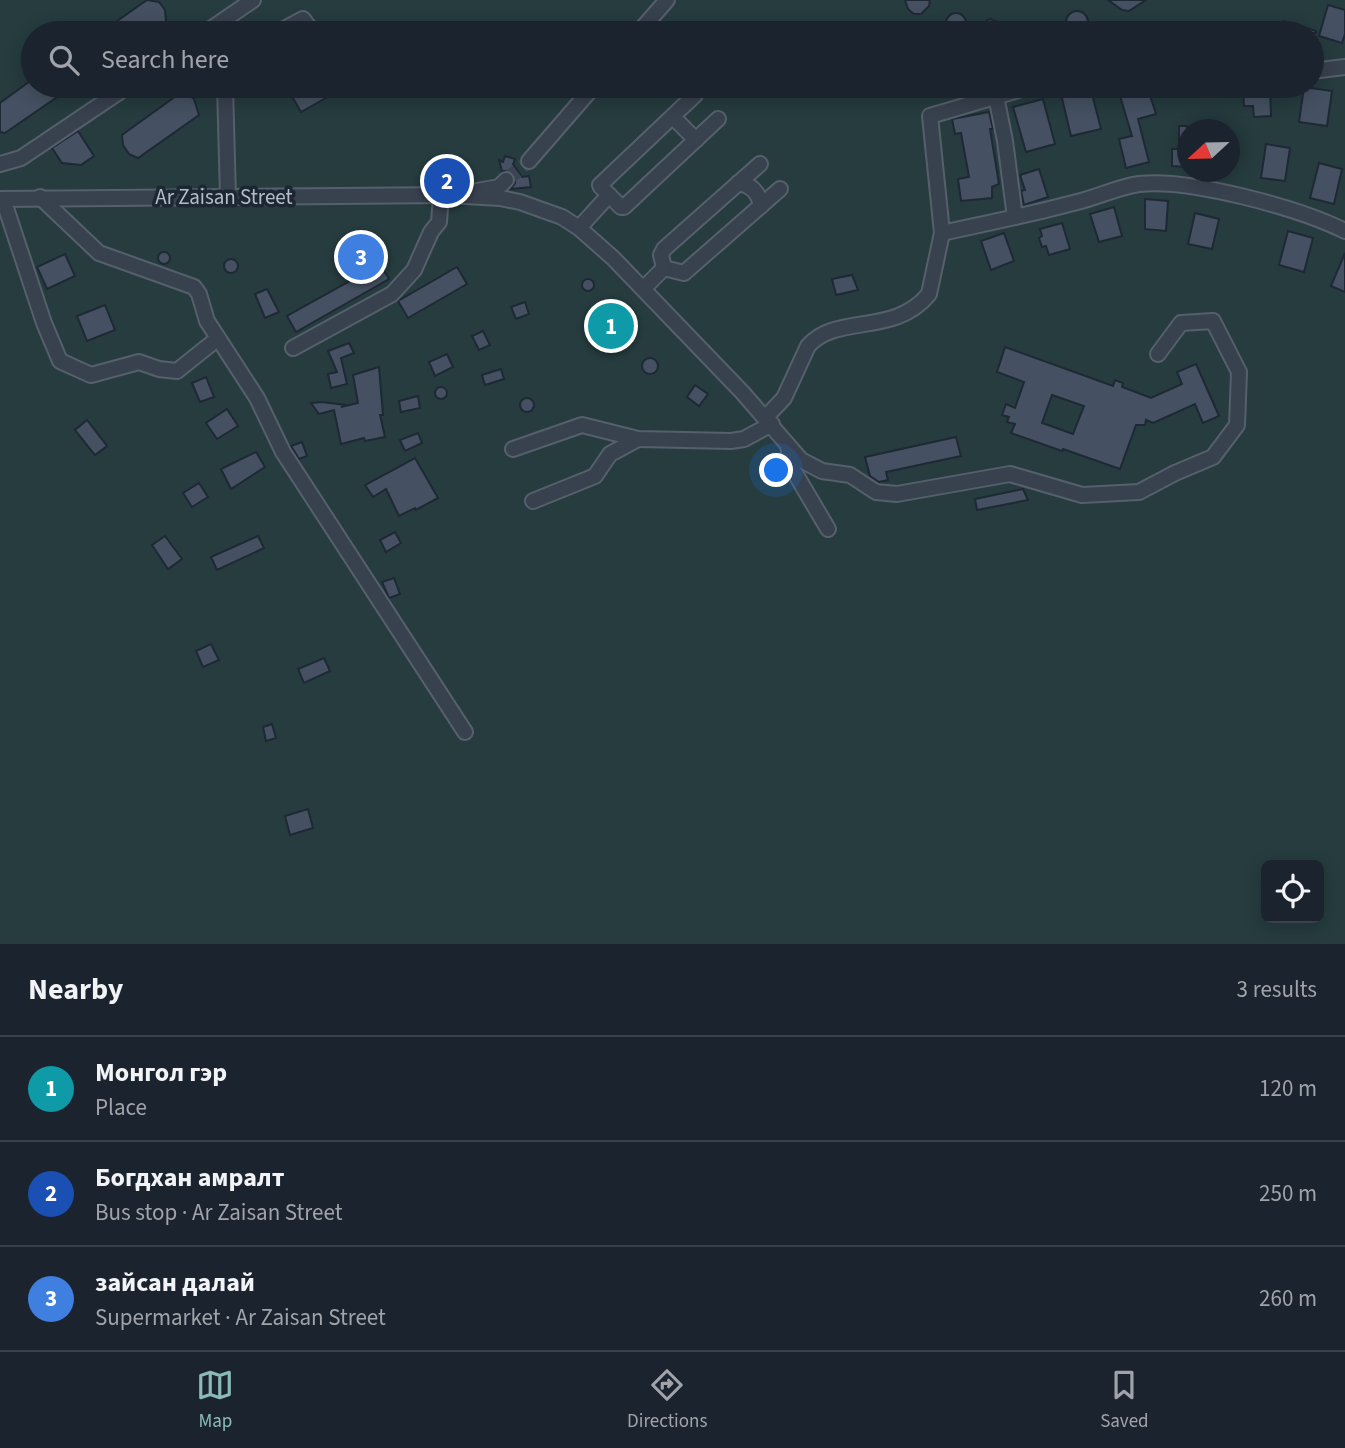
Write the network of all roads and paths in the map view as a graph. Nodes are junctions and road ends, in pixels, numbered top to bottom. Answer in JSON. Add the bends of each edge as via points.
{"nodes":[{"id":1,"x":254,"y":0,"type":"edge"},
{"id":2,"x":667,"y":0,"type":"edge"},
{"id":3,"x":223,"y":21,"type":"edge"},
{"id":4,"x":649,"y":21,"type":"edge"},
{"id":5,"x":1345,"y":67,"type":"edge"},
{"id":6,"x":1324,"y":70,"type":"edge"},
{"id":7,"x":110,"y":98,"type":"edge"},
{"id":8,"x":225,"y":98,"type":"edge"},
{"id":9,"x":584,"y":98,"type":"edge"},
{"id":10,"x":692,"y":98,"type":"edge"},
{"id":11,"x":989,"y":98,"type":"edge"},
{"id":12,"x":996,"y":98,"type":"edge"},
{"id":13,"x":673,"y":117,"type":"junction"},
{"id":14,"x":718,"y":120,"type":"dead end"},
{"id":15,"x":696,"y":140,"type":"junction"},
{"id":16,"x":529,"y":161,"type":"tunnel mouth"},
{"id":17,"x":0,"y":164,"type":"edge"},
{"id":18,"x":760,"y":164,"type":"dead end"},
{"id":19,"x":506,"y":180,"type":"tunnel mouth"},
{"id":20,"x":738,"y":183,"type":"junction"},
{"id":21,"x":780,"y":189,"type":"dead end"},
{"id":22,"x":445,"y":195,"type":"junction"},
{"id":23,"x":609,"y":195,"type":"junction"},
{"id":24,"x":40,"y":197,"type":"junction"},
{"id":25,"x":228,"y":197,"type":"junction"},
{"id":26,"x":1,"y":199,"type":"edge"},
{"id":27,"x":761,"y":206,"type":"junction"},
{"id":28,"x":1015,"y":217,"type":"junction"},
{"id":29,"x":1343,"y":224,"type":"edge"},
{"id":30,"x":579,"y":228,"type":"junction"},
{"id":31,"x":942,"y":233,"type":"junction"},
{"id":32,"x":664,"y":268,"type":"junction"},
{"id":33,"x":643,"y":289,"type":"junction"},
{"id":34,"x":217,"y":339,"type":"junction"},
{"id":35,"x":293,"y":348,"type":"dead end"},
{"id":36,"x":1158,"y":354,"type":"dead end"},
{"id":37,"x":769,"y":421,"type":"junction"},
{"id":38,"x":638,"y":439,"type":"junction"},
{"id":39,"x":788,"y":444,"type":"junction"},
{"id":40,"x":513,"y":449,"type":"dead end"},
{"id":41,"x":533,"y":501,"type":"dead end"},
{"id":42,"x":828,"y":529,"type":"dead end"},
{"id":43,"x":466,"y":732,"type":"dead end"}],
"edges":[{"from":1,"to":3,"type":"street"},
{"from":2,"to":4,"type":"street"},
{"from":5,"to":6,"type":"street"},
{"from":7,"to":17,"type":"street","via":[[21,158]]},
{"from":8,"to":25,"type":"street"},
{"from":9,"to":16,"type":"street"},
{"from":10,"to":13,"type":"street"},
{"from":11,"to":31,"type":"street","via":[[929,116]]},
{"from":12,"to":28,"type":"street"},
{"from":13,"to":15,"type":"street"},
{"from":13,"to":23,"type":"street","via":[[600,185]]},
{"from":14,"to":15,"type":"street"},
{"from":15,"to":23,"type":"street","via":[[624,207]]},
{"from":18,"to":20,"type":"street"},
{"from":19,"to":22,"type":"street","via":[[495,188]]},
{"from":20,"to":27,"type":"street","via":[[756,192]]},
{"from":20,"to":32,"type":"street","via":[[664,249]]},
{"from":21,"to":27,"type":"street"},
{"from":22,"to":25,"type":"street","name":"Ar Zaisan Street"},
{"from":22,"to":30,"type":"street","via":[[520,202]]},
{"from":22,"to":35,"type":"street","via":[[439,222],[414,270],[392,294]]},
{"from":23,"to":30,"type":"street"},
{"from":24,"to":25,"type":"street","name":"Ar Zaisan Street"},
{"from":24,"to":26,"type":"street","name":"Ar Zaisan Street"},
{"from":24,"to":34,"type":"street","via":[[99,253],[194,287]]},
{"from":26,"to":34,"type":"street","via":[[60,362],[91,375],[139,362],[177,371]]},
{"from":27,"to":32,"type":"street","via":[[684,273]]},
{"from":28,"to":29,"type":"street","via":[[1136,184],[1163,183]]},
{"from":28,"to":31,"type":"street"},
{"from":30,"to":33,"type":"street"},
{"from":31,"to":37,"type":"street","via":[[929,294],[923,302],[898,318],[839,330],[814,341]]},
{"from":32,"to":33,"type":"street"},
{"from":33,"to":37,"type":"street"},
{"from":34,"to":43,"type":"street","via":[[257,398],[283,452]]},
{"from":36,"to":39,"type":"street","via":[[1181,323],[1213,321],[1239,372],[1237,425],[1213,457],[1139,492],[1082,495],[1010,474],[897,494],[876,492],[850,475],[822,471],[801,460]]},
{"from":37,"to":38,"type":"street","via":[[744,439],[731,441]]},
{"from":37,"to":39,"type":"street"},
{"from":38,"to":40,"type":"street","via":[[582,425]]},
{"from":38,"to":41,"type":"street","via":[[610,454],[595,476]]},
{"from":39,"to":42,"type":"street","via":[[792,468]]}]}
